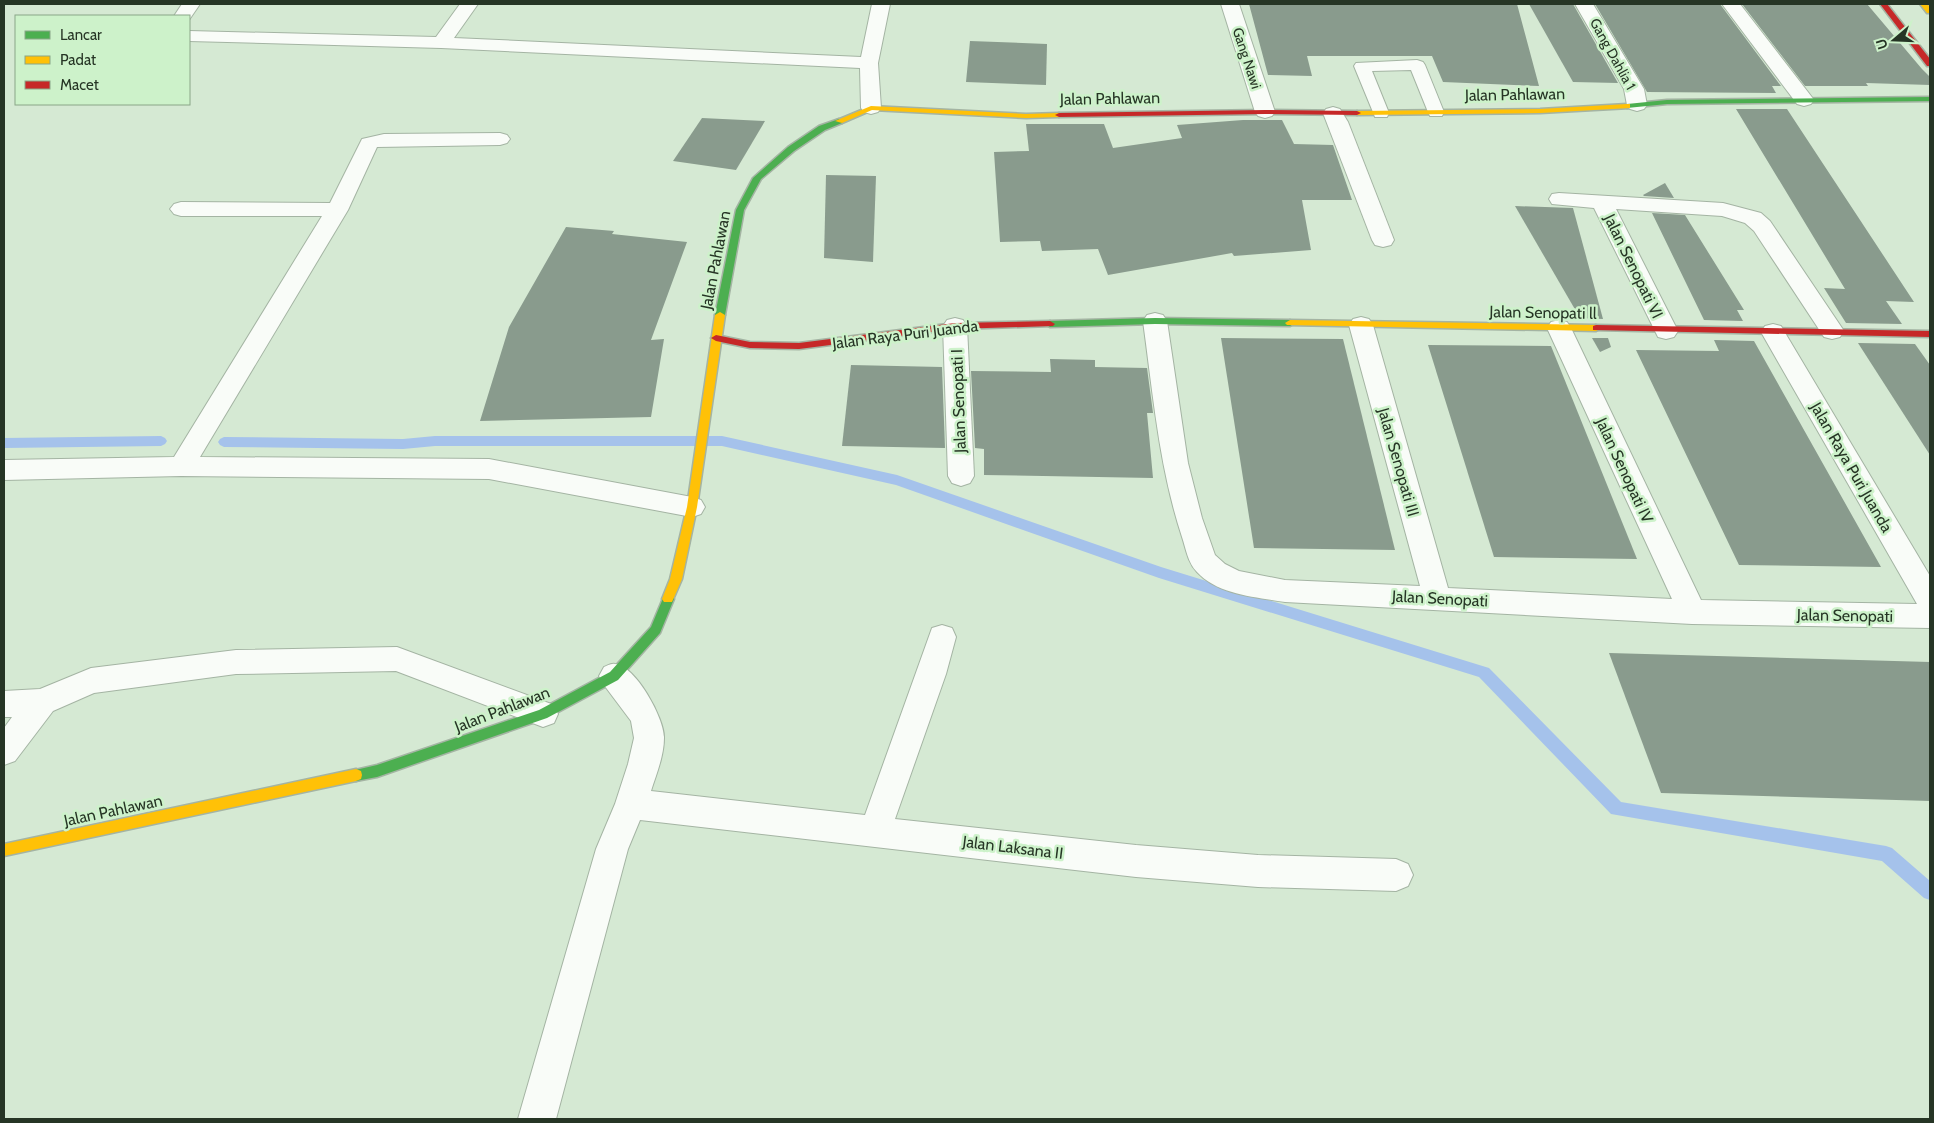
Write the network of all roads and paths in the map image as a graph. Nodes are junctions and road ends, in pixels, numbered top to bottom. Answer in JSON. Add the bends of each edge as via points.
{"nodes":[{"id":1,"x":191,"y":4,"type":"edge"},
{"id":2,"x":469,"y":4,"type":"edge"},
{"id":3,"x":881,"y":4,"type":"edge"},
{"id":4,"x":1230,"y":4,"type":"edge"},
{"id":5,"x":1584,"y":4,"type":"edge"},
{"id":6,"x":1731,"y":4,"type":"edge"},
{"id":7,"x":1883,"y":4,"type":"edge"},
{"id":8,"x":1923,"y":4,"type":"edge"},
{"id":9,"x":1930,"y":11,"type":"edge"},
{"id":10,"x":184,"y":15,"type":"edge"},
{"id":11,"x":197,"y":36,"type":"edge"},
{"id":12,"x":441,"y":43,"type":"junction"},
{"id":13,"x":190,"y":52,"type":"edge"},
{"id":14,"x":869,"y":63,"type":"junction"},
{"id":15,"x":1930,"y":64,"type":"edge"},
{"id":16,"x":1930,"y":99,"type":"edge"},
{"id":17,"x":1804,"y":100,"type":"junction"},
{"id":18,"x":1637,"y":105,"type":"junction"},
{"id":19,"x":871,"y":108,"type":"junction"},
{"id":20,"x":1264,"y":112,"type":"junction"},
{"id":21,"x":1436,"y":112,"type":"junction"},
{"id":22,"x":1333,"y":113,"type":"junction"},
{"id":23,"x":1381,"y":113,"type":"junction"},
{"id":24,"x":500,"y":139,"type":"dead end"},
{"id":25,"x":1560,"y":199,"type":"dead end"},
{"id":26,"x":1602,"y":202,"type":"junction"},
{"id":27,"x":181,"y":209,"type":"dead end"},
{"id":28,"x":337,"y":210,"type":"junction"},
{"id":29,"x":1383,"y":240,"type":"dead end"},
{"id":30,"x":1155,"y":321,"type":"junction"},
{"id":31,"x":1361,"y":325,"type":"junction"},
{"id":32,"x":955,"y":326,"type":"junction"},
{"id":33,"x":1559,"y":328,"type":"junction"},
{"id":34,"x":1666,"y":331,"type":"junction"},
{"id":35,"x":1832,"y":331,"type":"junction"},
{"id":36,"x":1773,"y":332,"type":"junction"},
{"id":37,"x":1930,"y":334,"type":"edge"},
{"id":38,"x":716,"y":338,"type":"junction"},
{"id":39,"x":181,"y":466,"type":"junction"},
{"id":40,"x":4,"y":470,"type":"edge"},
{"id":41,"x":961,"y":476,"type":"dead end"},
{"id":42,"x":692,"y":507,"type":"junction"},
{"id":43,"x":1437,"y":598,"type":"junction"},
{"id":44,"x":1930,"y":601,"type":"edge"},
{"id":45,"x":1692,"y":612,"type":"junction"},
{"id":46,"x":1930,"y":616,"type":"edge"},
{"id":47,"x":942,"y":637,"type":"dead end"},
{"id":48,"x":614,"y":676,"type":"junction"},
{"id":49,"x":42,"y":702,"type":"junction"},
{"id":50,"x":4,"y":704,"type":"edge"},
{"id":51,"x":544,"y":714,"type":"junction"},
{"id":52,"x":4,"y":750,"type":"edge"},
{"id":53,"x":631,"y":804,"type":"junction"},
{"id":54,"x":875,"y":831,"type":"junction"},
{"id":55,"x":4,"y":850,"type":"edge"},
{"id":56,"x":1396,"y":874,"type":"dead end"},
{"id":57,"x":537,"y":1119,"type":"edge"}],
"edges":[{"from":1,"to":10,"type":"street"},
{"from":2,"to":12,"type":"street"},
{"from":3,"to":14,"type":"street"},
{"from":4,"to":20,"type":"street","name":"Gang Nawi"},
{"from":5,"to":18,"type":"street","name":"Gang Dahlia 1","via":[[1634,90]]},
{"from":6,"to":17,"type":"street"},
{"from":7,"to":15,"type":"street"},
{"from":8,"to":9,"type":"street"},
{"from":11,"to":12,"type":"street"},
{"from":11,"to":13,"type":"street"},
{"from":12,"to":14,"type":"street"},
{"from":14,"to":19,"type":"street"},
{"from":16,"to":17,"type":"street","name":"Jalan Pahlawan"},
{"from":17,"to":18,"type":"street","name":"Jalan Pahlawan"},
{"from":18,"to":21,"type":"street","name":"Jalan Pahlawan","via":[[1540,111]]},
{"from":19,"to":20,"type":"street","name":"Jalan Pahlawan","via":[[1026,116]]},
{"from":19,"to":38,"type":"street","name":"Jalan Pahlawan","via":[[822,128],[790,149],[757,178],[740,210]]},
{"from":20,"to":22,"type":"street","name":"Jalan Pahlawan"},
{"from":21,"to":23,"type":"street","name":"Jalan Pahlawan"},
{"from":21,"to":23,"type":"lane","via":[[1417,65],[1362,66]]},
{"from":22,"to":23,"type":"street","name":"Jalan Pahlawan"},
{"from":22,"to":29,"type":"street"},
{"from":24,"to":28,"type":"street","via":[[384,140],[369,143]]},
{"from":25,"to":26,"type":"street"},
{"from":26,"to":34,"type":"street","name":"Jalan Senopati VI"},
{"from":26,"to":35,"type":"street","via":[[1723,210],[1753,218],[1762,226]]},
{"from":27,"to":28,"type":"street"},
{"from":28,"to":39,"type":"street"},
{"from":30,"to":31,"type":"street","name":"Jalan Senopati ll"},
{"from":30,"to":32,"type":"street","name":"Jalan Raya Puri Juanda"},
{"from":30,"to":43,"type":"street","name":"Jalan Senopati","via":[[1179,485],[1206,564],[1221,576],[1285,590]]},
{"from":31,"to":33,"type":"street","name":"Jalan Senopati ll"},
{"from":31,"to":43,"type":"street","name":"Jalan Senopati III"},
{"from":32,"to":38,"type":"street","name":"Jalan Raya Puri Juanda","via":[[799,346],[750,345]]},
{"from":32,"to":41,"type":"street","name":"Jalan Senopati I"},
{"from":33,"to":34,"type":"street","name":"Jalan Senopati ll"},
{"from":33,"to":45,"type":"street","name":"Jalan Senopati IV"},
{"from":34,"to":36,"type":"street","name":"Jalan Senopati ll"},
{"from":35,"to":36,"type":"street","name":"Jalan Senopati ll"},
{"from":35,"to":37,"type":"street","name":"Jalan Senopati ll"},
{"from":36,"to":44,"type":"street","name":"Jalan Raya Puri Juanda"},
{"from":38,"to":42,"type":"street","name":"Jalan Pahlawan"},
{"from":39,"to":40,"type":"street"},
{"from":39,"to":42,"type":"street","via":[[489,469]]},
{"from":42,"to":48,"type":"street","name":"Jalan Pahlawan","via":[[676,579],[656,630]]},
{"from":43,"to":45,"type":"street","name":"Jalan Senopati"},
{"from":45,"to":46,"type":"street","name":"Jalan Senopati"},
{"from":47,"to":54,"type":"street"},
{"from":48,"to":51,"type":"street","name":"Jalan Pahlawan"},
{"from":48,"to":53,"type":"street","via":[[646,718],[649,738]]},
{"from":49,"to":50,"type":"street"},
{"from":49,"to":51,"type":"street","via":[[91,682],[236,662],[397,659]]},
{"from":49,"to":52,"type":"street"},
{"from":51,"to":55,"type":"street","name":"Jalan Pahlawan","via":[[378,771]]},
{"from":53,"to":54,"type":"street","name":"Jalan Laksana II"},
{"from":53,"to":57,"type":"street","via":[[612,849]]},
{"from":54,"to":56,"type":"street","name":"Jalan Laksana II","via":[[1258,871]]}]}
